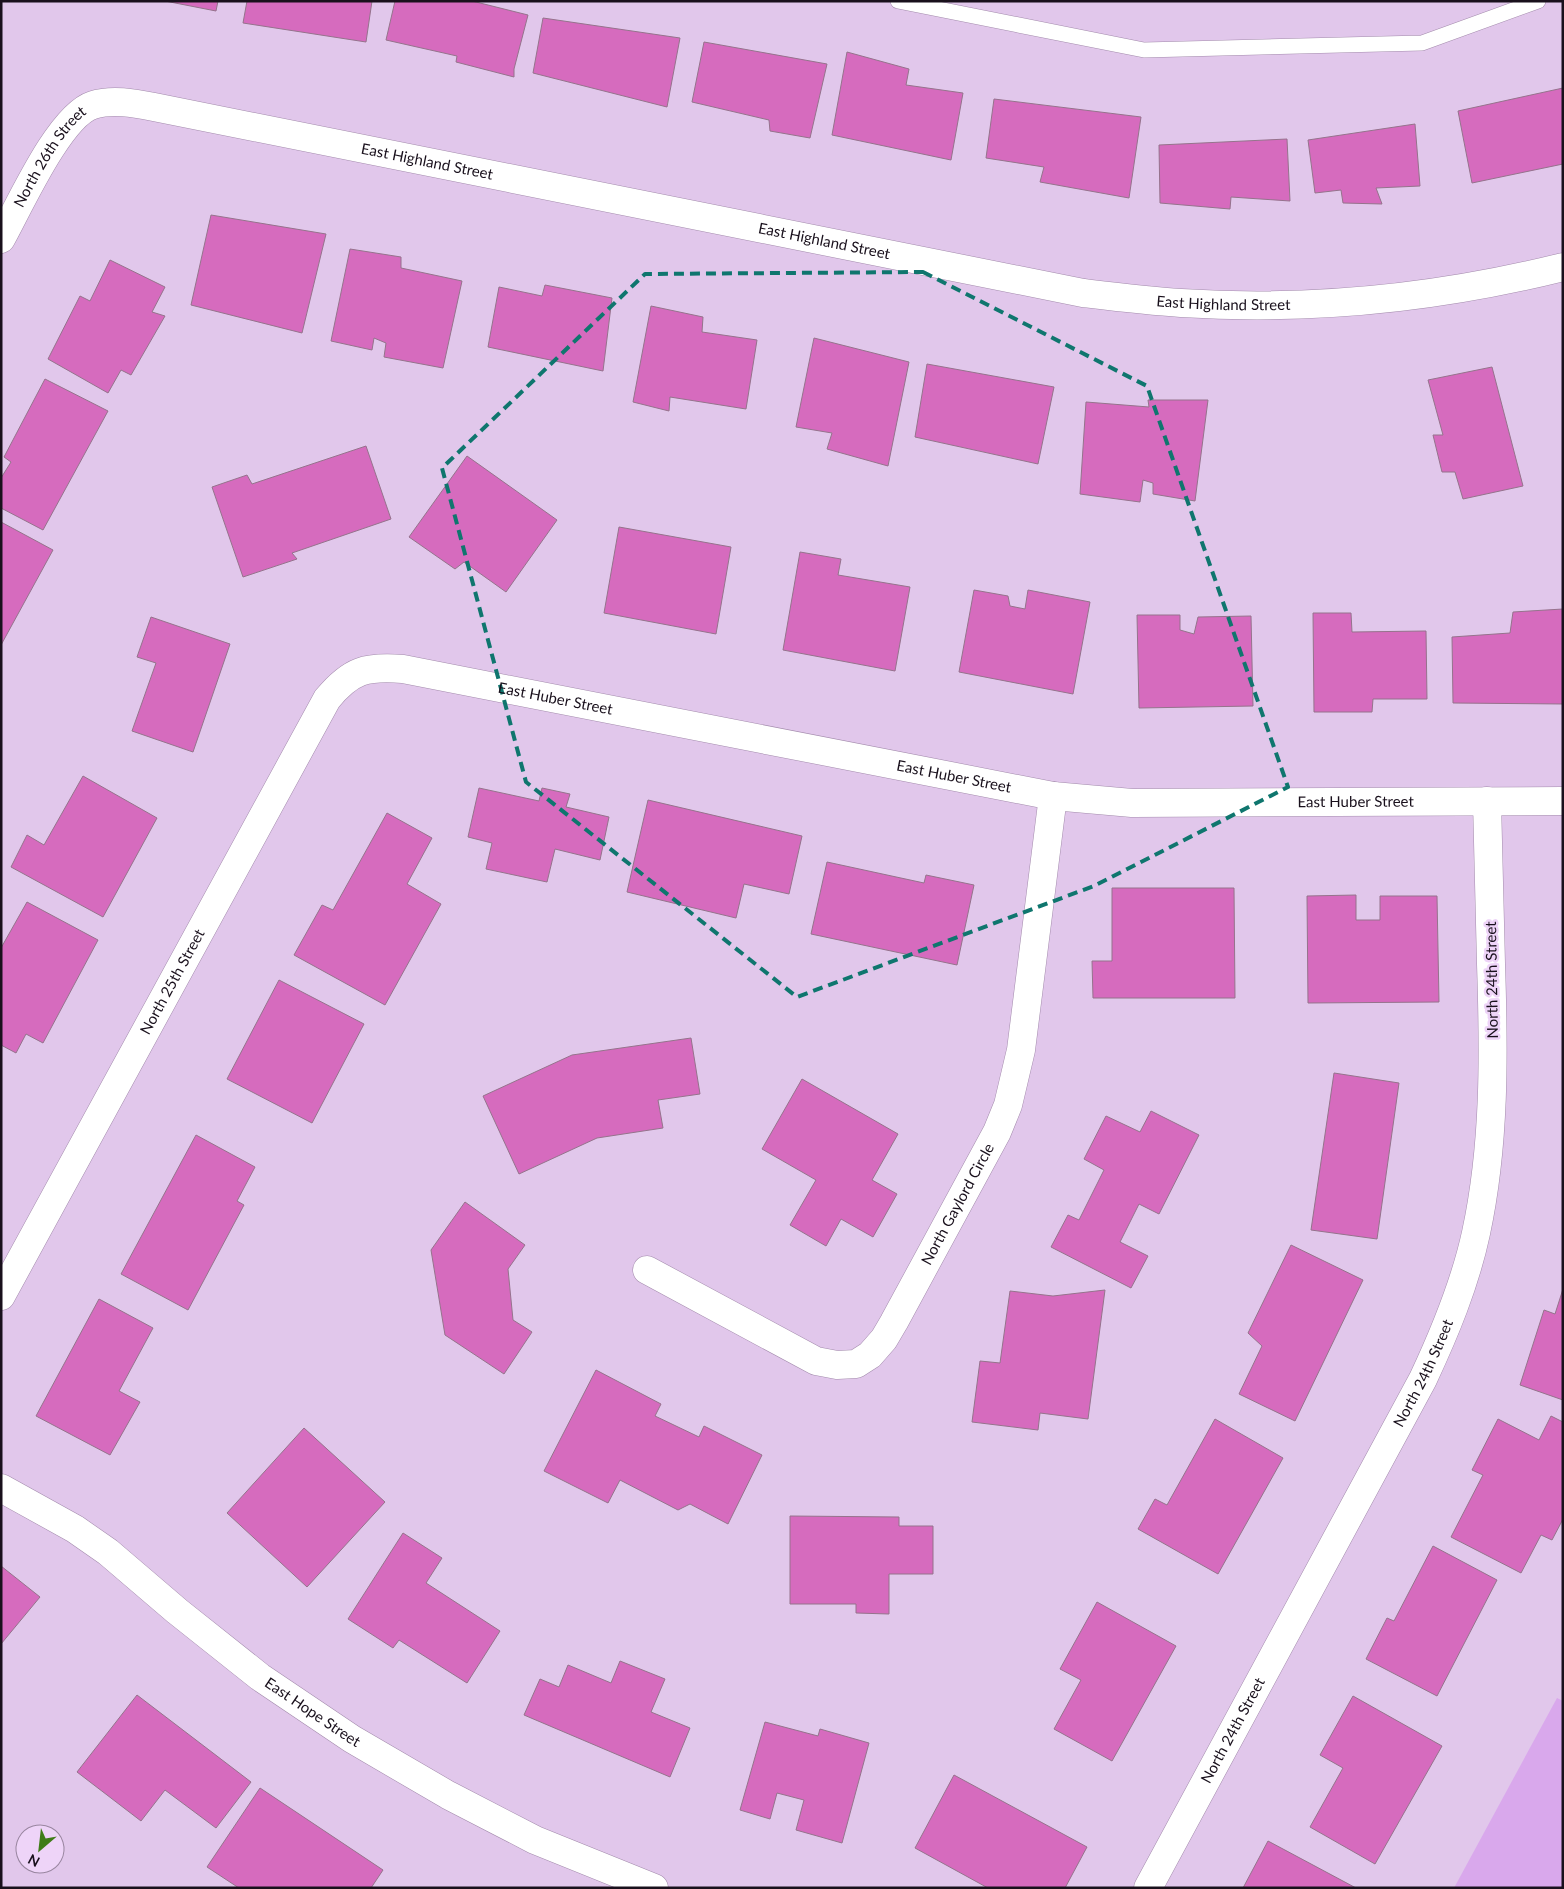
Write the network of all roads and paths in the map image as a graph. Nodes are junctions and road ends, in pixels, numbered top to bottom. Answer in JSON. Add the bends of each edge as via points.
{"nodes":[{"id":1,"x":898,"y":1,"type":"edge"},
{"id":2,"x":1538,"y":1,"type":"edge"},
{"id":3,"x":92,"y":106,"type":"joint"},
{"id":4,"x":1,"y":239,"type":"edge"},
{"id":5,"x":1563,"y":268,"type":"edge"},
{"id":6,"x":352,"y":674,"type":"joint"},
{"id":7,"x":1054,"y":796,"type":"junction"},
{"id":8,"x":1487,"y":801,"type":"junction"},
{"id":9,"x":1563,"y":801,"type":"edge"},
{"id":10,"x":647,"y":1270,"type":"dead end"},
{"id":11,"x":1,"y":1296,"type":"edge"},
{"id":12,"x":1,"y":1488,"type":"edge"},
{"id":13,"x":654,"y":1888,"type":"edge"},
{"id":14,"x":1148,"y":1888,"type":"edge"}],
"edges":[{"from":1,"to":2,"type":"lane","via":[[1144,50],[1422,43]]},
{"from":3,"to":4,"type":"street","name":"North 26th Street","via":[[75,116],[62,131]]},
{"from":3,"to":5,"type":"street","name":"East Highland Street","via":[[111,102],[154,107],[1073,291],[1131,299],[1297,304],[1476,286]]},
{"from":6,"to":7,"type":"street","name":"East Huber Street","via":[[385,667],[403,669]]},
{"from":6,"to":11,"type":"street","name":"North 25th Street","via":[[327,699]]},
{"from":7,"to":8,"type":"street","name":"East Huber Street","via":[[1132,803]]},
{"from":7,"to":10,"type":"street","name":"North Gaylord Circle","via":[[1021,1050],[1008,1105],[984,1157],[884,1338],[856,1364],[816,1361]]},
{"from":8,"to":9,"type":"street","name":"East Huber Street"},
{"from":8,"to":14,"type":"street","name":"North 24th Street","via":[[1493,1083],[1484,1185],[1476,1234],[1462,1285],[1422,1379]]},
{"from":12,"to":13,"type":"street","name":"East Hope Street","via":[[75,1529],[108,1552],[260,1677],[352,1739],[440,1791],[528,1836]]}]}
